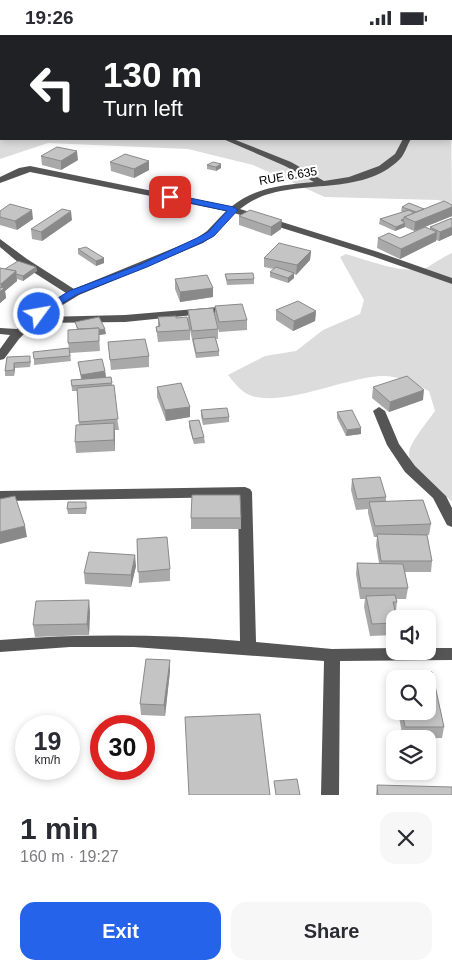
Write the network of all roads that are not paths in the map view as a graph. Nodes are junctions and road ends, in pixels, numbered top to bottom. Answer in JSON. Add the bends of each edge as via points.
{"nodes":[{"id":1,"x":229,"y":140,"type":"edge"},
{"id":2,"x":406,"y":140,"type":"edge"},
{"id":3,"x":0,"y":180,"type":"edge"},
{"id":4,"x":321,"y":182,"type":"junction"},
{"id":5,"x":234,"y":210,"type":"junction"},
{"id":6,"x":0,"y":242,"type":"edge"},
{"id":7,"x":452,"y":281,"type":"edge"},
{"id":8,"x":73,"y":293,"type":"junction"},
{"id":9,"x":219,"y":310,"type":"edge"},
{"id":10,"x":30,"y":319,"type":"junction"},
{"id":11,"x":0,"y":331,"type":"edge"},
{"id":12,"x":18,"y":332,"type":"junction"},
{"id":13,"x":0,"y":357,"type":"edge"},
{"id":14,"x":379,"y":411,"type":"dead end"},
{"id":15,"x":0,"y":497,"type":"edge"},
{"id":16,"x":452,"y":522,"type":"edge"},
{"id":17,"x":0,"y":645,"type":"edge"},
{"id":18,"x":248,"y":648,"type":"junction"},
{"id":19,"x":452,"y":654,"type":"edge"},
{"id":20,"x":332,"y":655,"type":"junction"},
{"id":21,"x":330,"y":795,"type":"edge"}],
"edges":[{"from":1,"to":4,"type":"street","via":[[288,164]]},
{"from":2,"to":4,"type":"street","name":"RUE 6.635","via":[[396,158],[371,173],[358,178]]},
{"from":3,"to":5,"type":"street","via":[[30,169]]},
{"from":4,"to":5,"type":"street","name":"RUE 6.635","via":[[261,193],[245,200]]},
{"from":5,"to":7,"type":"street"},
{"from":5,"to":8,"type":"street","name":"RUE 6.635","via":[[211,234],[200,240]]},
{"from":6,"to":8,"type":"street"},
{"from":8,"to":10,"type":"street","name":"RUE 6.635"},
{"from":9,"to":10,"type":"street","via":[[74,322]]},
{"from":10,"to":12,"type":"street","name":"RUE 6.635"},
{"from":11,"to":12,"type":"street"},
{"from":12,"to":13,"type":"street","name":"RUE 6.635"},
{"from":14,"to":16,"type":"street","via":[[393,445],[410,469],[439,496]]},
{"from":15,"to":18,"type":"street","via":[[245,493]]},
{"from":17,"to":18,"type":"street","via":[[134,641]]},
{"from":18,"to":20,"type":"street"},
{"from":19,"to":20,"type":"street"},
{"from":20,"to":21,"type":"street"}]}
